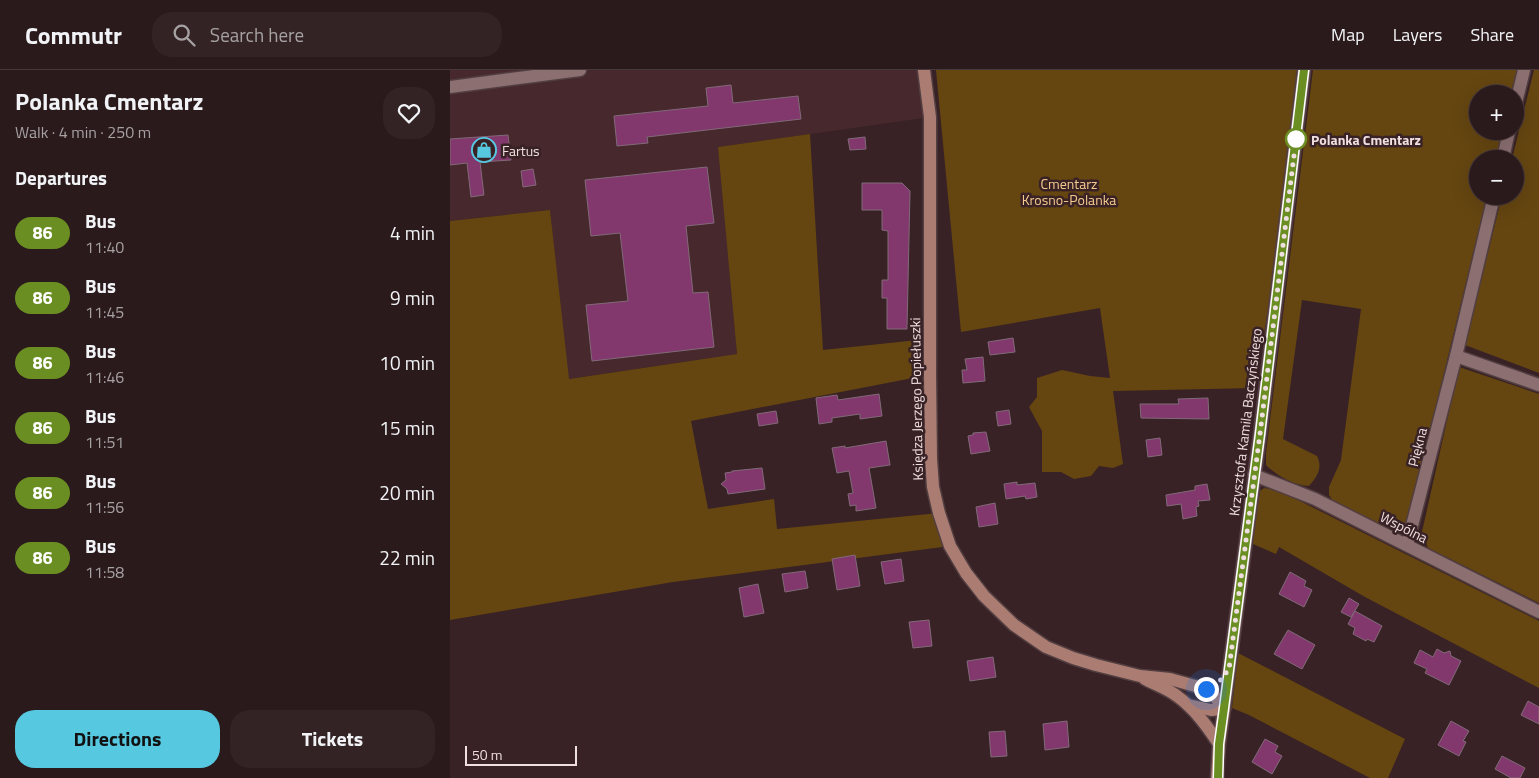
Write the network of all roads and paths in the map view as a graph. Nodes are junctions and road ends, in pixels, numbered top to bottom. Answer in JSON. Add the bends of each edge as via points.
{"nodes":[{"id":1,"x":580,"y":70,"type":"edge"},
{"id":2,"x":924,"y":70,"type":"edge"},
{"id":3,"x":1304,"y":70,"type":"edge"},
{"id":4,"x":1524,"y":70,"type":"edge"},
{"id":5,"x":1520,"y":85,"type":"edge"},
{"id":6,"x":450,"y":87,"type":"edge"},
{"id":7,"x":1492,"y":205,"type":"edge"},
{"id":8,"x":1456,"y":356,"type":"junction"},
{"id":9,"x":1539,"y":384,"type":"edge"},
{"id":10,"x":1254,"y":475,"type":"junction"},
{"id":11,"x":1407,"y":545,"type":"junction"},
{"id":12,"x":1539,"y":612,"type":"edge"},
{"id":13,"x":1229,"y":669,"type":"junction"},
{"id":14,"x":1140,"y":676,"type":"junction"},
{"id":15,"x":1206,"y":689,"type":"junction"},
{"id":16,"x":1188,"y":705,"type":"junction"},
{"id":17,"x":1224,"y":708,"type":"junction"},
{"id":18,"x":1219,"y":744,"type":"junction"},
{"id":19,"x":1218,"y":778,"type":"edge"}],
"edges":[{"from":1,"to":6,"type":"street"},
{"from":2,"to":14,"type":"street","name":"Księdza Jerzego Popiełuszki","via":[[930,117],[931,459],[933,487],[950,546],[984,596],[1014,625],[1046,647],[1072,658]]},
{"from":3,"to":10,"type":"street","name":"Krzysztofa Kamila Baczyńskiego"},
{"from":4,"to":5,"type":"street"},
{"from":7,"to":8,"type":"street","name":"Piękna"},
{"from":8,"to":9,"type":"street"},
{"from":8,"to":11,"type":"street","name":"Piękna"},
{"from":10,"to":11,"type":"street","name":"Wspólna","via":[[1315,499]]},
{"from":10,"to":13,"type":"street","name":"Krzysztofa Kamila Baczyńskiego"},
{"from":11,"to":12,"type":"street","name":"Wspólna"},
{"from":13,"to":15,"type":"street","via":[[1216,686]]},
{"from":13,"to":17,"type":"street","name":"Krzysztofa Kamila Baczyńskiego"},
{"from":14,"to":15,"type":"street","name":"Księdza Jerzego Popiełuszki","via":[[1170,679]]},
{"from":14,"to":16,"type":"street","name":"Księdza Jerzego Popiełuszki"},
{"from":15,"to":17,"type":"street"},
{"from":16,"to":17,"type":"street","via":[[1211,710]]},
{"from":16,"to":18,"type":"street","name":"Księdza Jerzego Popiełuszki"},
{"from":17,"to":18,"type":"street","name":"Krzysztofa Kamila Baczyńskiego"},
{"from":18,"to":19,"type":"street","name":"Krzysztofa Kamila Baczyńskiego"}]}
